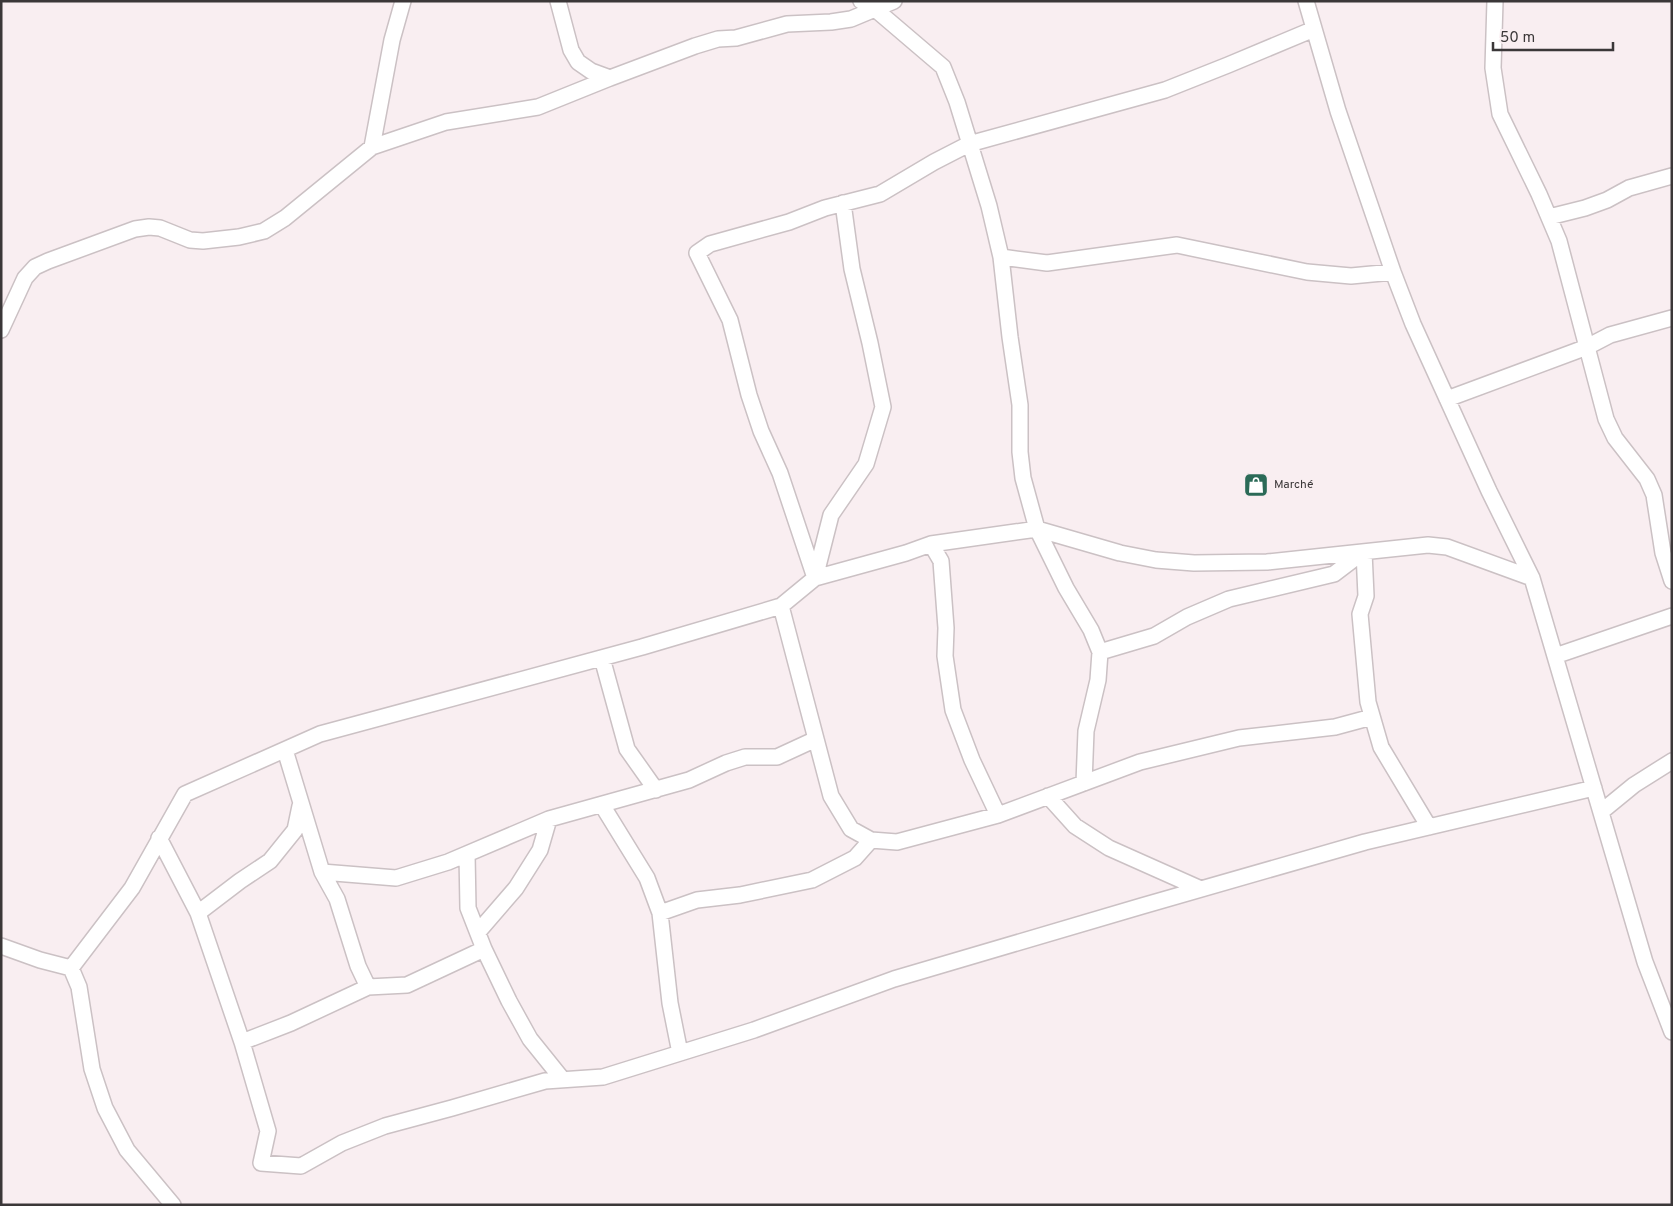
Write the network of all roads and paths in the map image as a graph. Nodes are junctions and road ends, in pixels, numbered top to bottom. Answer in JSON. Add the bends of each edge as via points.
{"nodes":[{"id":1,"x":403,"y":1,"type":"edge"},
{"id":2,"x":558,"y":1,"type":"edge"},
{"id":3,"x":862,"y":1,"type":"edge"},
{"id":4,"x":894,"y":1,"type":"edge"},
{"id":5,"x":1306,"y":1,"type":"edge"},
{"id":6,"x":1495,"y":1,"type":"edge"},
{"id":7,"x":875,"y":8,"type":"junction"},
{"id":8,"x":1314,"y":29,"type":"junction"},
{"id":9,"x":610,"y":78,"type":"junction"},
{"id":10,"x":970,"y":144,"type":"junction"},
{"id":11,"x":372,"y":147,"type":"junction"},
{"id":12,"x":1672,"y":176,"type":"edge"},
{"id":13,"x":843,"y":203,"type":"junction"},
{"id":14,"x":1549,"y":217,"type":"junction"},
{"id":15,"x":1000,"y":257,"type":"junction"},
{"id":16,"x":1393,"y":272,"type":"junction"},
{"id":17,"x":1672,"y":318,"type":"edge"},
{"id":18,"x":1,"y":330,"type":"edge"},
{"id":19,"x":1587,"y":347,"type":"junction"},
{"id":20,"x":1447,"y":399,"type":"junction"},
{"id":21,"x":1037,"y":529,"type":"junction"},
{"id":22,"x":931,"y":544,"type":"junction"},
{"id":23,"x":1364,"y":552,"type":"junction"},
{"id":24,"x":815,"y":578,"type":"junction"},
{"id":25,"x":1532,"y":578,"type":"junction"},
{"id":26,"x":1672,"y":581,"type":"edge"},
{"id":27,"x":781,"y":606,"type":"junction"},
{"id":28,"x":1672,"y":616,"type":"edge"},
{"id":29,"x":1100,"y":652,"type":"junction"},
{"id":30,"x":1555,"y":656,"type":"junction"},
{"id":31,"x":602,"y":658,"type":"junction"},
{"id":32,"x":1372,"y":717,"type":"junction"},
{"id":33,"x":816,"y":739,"type":"junction"},
{"id":34,"x":285,"y":750,"type":"junction"},
{"id":35,"x":1671,"y":763,"type":"edge"},
{"id":36,"x":1084,"y":783,"type":"junction"},
{"id":37,"x":1594,"y":788,"type":"junction"},
{"id":38,"x":656,"y":790,"type":"junction"},
{"id":39,"x":1048,"y":796,"type":"junction"},
{"id":40,"x":300,"y":803,"type":"junction"},
{"id":41,"x":602,"y":805,"type":"junction"},
{"id":42,"x":1601,"y":812,"type":"junction"},
{"id":43,"x":998,"y":815,"type":"junction"},
{"id":44,"x":549,"y":819,"type":"junction"},
{"id":45,"x":1429,"y":827,"type":"junction"},
{"id":46,"x":159,"y":838,"type":"junction"},
{"id":47,"x":871,"y":840,"type":"junction"},
{"id":48,"x":467,"y":854,"type":"junction"},
{"id":49,"x":322,"y":872,"type":"junction"},
{"id":50,"x":1201,"y":889,"type":"junction"},
{"id":51,"x":198,"y":913,"type":"junction"},
{"id":52,"x":660,"y":913,"type":"junction"},
{"id":53,"x":478,"y":932,"type":"junction"},
{"id":54,"x":1,"y":946,"type":"edge"},
{"id":55,"x":484,"y":949,"type":"junction"},
{"id":56,"x":70,"y":968,"type":"junction"},
{"id":57,"x":368,"y":987,"type":"junction"},
{"id":58,"x":1672,"y":1032,"type":"edge"},
{"id":59,"x":242,"y":1042,"type":"junction"},
{"id":60,"x":680,"y":1053,"type":"junction"},
{"id":61,"x":563,"y":1080,"type":"junction"},
{"id":62,"x":172,"y":1205,"type":"edge"}],
"edges":[{"from":1,"to":11,"type":"street","via":[[392,40]]},
{"from":2,"to":9,"type":"street","via":[[571,50],[578,62]]},
{"from":3,"to":7,"type":"street"},
{"from":4,"to":7,"type":"street"},
{"from":5,"to":8,"type":"street"},
{"from":6,"to":14,"type":"street","via":[[1493,68],[1500,114]]},
{"from":7,"to":9,"type":"street","via":[[851,19],[787,24],[736,38],[718,39]]},
{"from":7,"to":10,"type":"street","via":[[943,67],[958,102]]},
{"from":8,"to":10,"type":"street","via":[[1165,90]]},
{"from":8,"to":16,"type":"street","via":[[1338,111]]},
{"from":9,"to":11,"type":"street","via":[[538,107],[446,122]]},
{"from":10,"to":13,"type":"street","via":[[880,194]]},
{"from":10,"to":15,"type":"street"},
{"from":11,"to":18,"type":"street","via":[[284,218],[264,230],[239,238],[203,241],[190,240],[160,228],[135,229],[35,266],[25,278]]},
{"from":12,"to":14,"type":"street","via":[[1629,188],[1585,208]]},
{"from":13,"to":24,"type":"street","via":[[852,270],[883,406],[866,464],[831,514]]},
{"from":13,"to":24,"type":"street","via":[[710,244],[697,253],[730,320],[749,395],[780,473]]},
{"from":14,"to":19,"type":"street"},
{"from":15,"to":16,"type":"street","via":[[1046,263],[1177,245],[1307,272],[1351,276]]},
{"from":15,"to":21,"type":"street","via":[[1020,405],[1023,478]]},
{"from":16,"to":20,"type":"street"},
{"from":17,"to":19,"type":"street","via":[[1610,335]]},
{"from":19,"to":20,"type":"street"},
{"from":19,"to":26,"type":"street","via":[[1606,419],[1647,479],[1654,495],[1663,553]]},
{"from":20,"to":25,"type":"street"},
{"from":21,"to":22,"type":"street"},
{"from":21,"to":23,"type":"street","via":[[1120,553],[1194,563],[1267,562]]},
{"from":21,"to":29,"type":"street"},
{"from":22,"to":24,"type":"street"},
{"from":22,"to":43,"type":"street","via":[[941,561],[945,656],[953,710]]},
{"from":23,"to":25,"type":"street","via":[[1428,545],[1447,547]]},
{"from":23,"to":29,"type":"street","via":[[1334,574],[1229,599],[1154,636]]},
{"from":23,"to":32,"type":"street","via":[[1366,596],[1360,614]]},
{"from":24,"to":27,"type":"street"},
{"from":25,"to":30,"type":"street"},
{"from":27,"to":31,"type":"street"},
{"from":27,"to":33,"type":"street"},
{"from":28,"to":30,"type":"street"},
{"from":29,"to":36,"type":"street","via":[[1098,680],[1086,731]]},
{"from":30,"to":37,"type":"street"},
{"from":31,"to":34,"type":"street","via":[[320,734]]},
{"from":31,"to":38,"type":"street","via":[[627,749]]},
{"from":32,"to":36,"type":"street","via":[[1335,727],[1239,738],[1140,762]]},
{"from":32,"to":45,"type":"street","via":[[1381,747]]},
{"from":33,"to":38,"type":"street","via":[[777,757],[745,758],[726,763],[689,780]]},
{"from":33,"to":47,"type":"street","via":[[831,796],[851,829]]},
{"from":34,"to":40,"type":"street"},
{"from":34,"to":46,"type":"street","via":[[185,794]]},
{"from":35,"to":42,"type":"street","via":[[1634,785]]},
{"from":36,"to":39,"type":"street"},
{"from":37,"to":42,"type":"street"},
{"from":37,"to":45,"type":"street"},
{"from":38,"to":41,"type":"street"},
{"from":39,"to":43,"type":"street"},
{"from":39,"to":50,"type":"street","via":[[1075,826],[1110,848]]},
{"from":40,"to":49,"type":"street"},
{"from":40,"to":51,"type":"street","via":[[295,830],[270,861]]},
{"from":41,"to":44,"type":"street"},
{"from":41,"to":52,"type":"street","via":[[647,878]]},
{"from":42,"to":58,"type":"street","via":[[1645,962]]},
{"from":43,"to":47,"type":"street","via":[[897,842]]},
{"from":44,"to":48,"type":"street"},
{"from":44,"to":53,"type":"street","via":[[540,850],[516,888]]},
{"from":45,"to":50,"type":"street"},
{"from":46,"to":51,"type":"street"},
{"from":46,"to":56,"type":"street","via":[[132,888]]},
{"from":47,"to":52,"type":"street","via":[[855,858],[812,880],[697,900]]},
{"from":48,"to":49,"type":"street","via":[[396,878]]},
{"from":48,"to":53,"type":"street","via":[[468,908]]},
{"from":49,"to":57,"type":"street","via":[[337,899]]},
{"from":50,"to":60,"type":"street","via":[[894,979]]},
{"from":51,"to":59,"type":"street"},
{"from":52,"to":60,"type":"street","via":[[670,1003]]},
{"from":53,"to":55,"type":"street"},
{"from":54,"to":56,"type":"street"},
{"from":55,"to":57,"type":"street","via":[[407,985]]},
{"from":55,"to":61,"type":"street","via":[[530,1039]]},
{"from":56,"to":62,"type":"street","via":[[79,987],[92,1069],[105,1108],[128,1150]]},
{"from":57,"to":59,"type":"street","via":[[290,1024]]},
{"from":59,"to":61,"type":"street","via":[[268,1131],[261,1163],[301,1166],[342,1143],[385,1126],[545,1081]]},
{"from":60,"to":61,"type":"street","via":[[603,1077]]}]}
